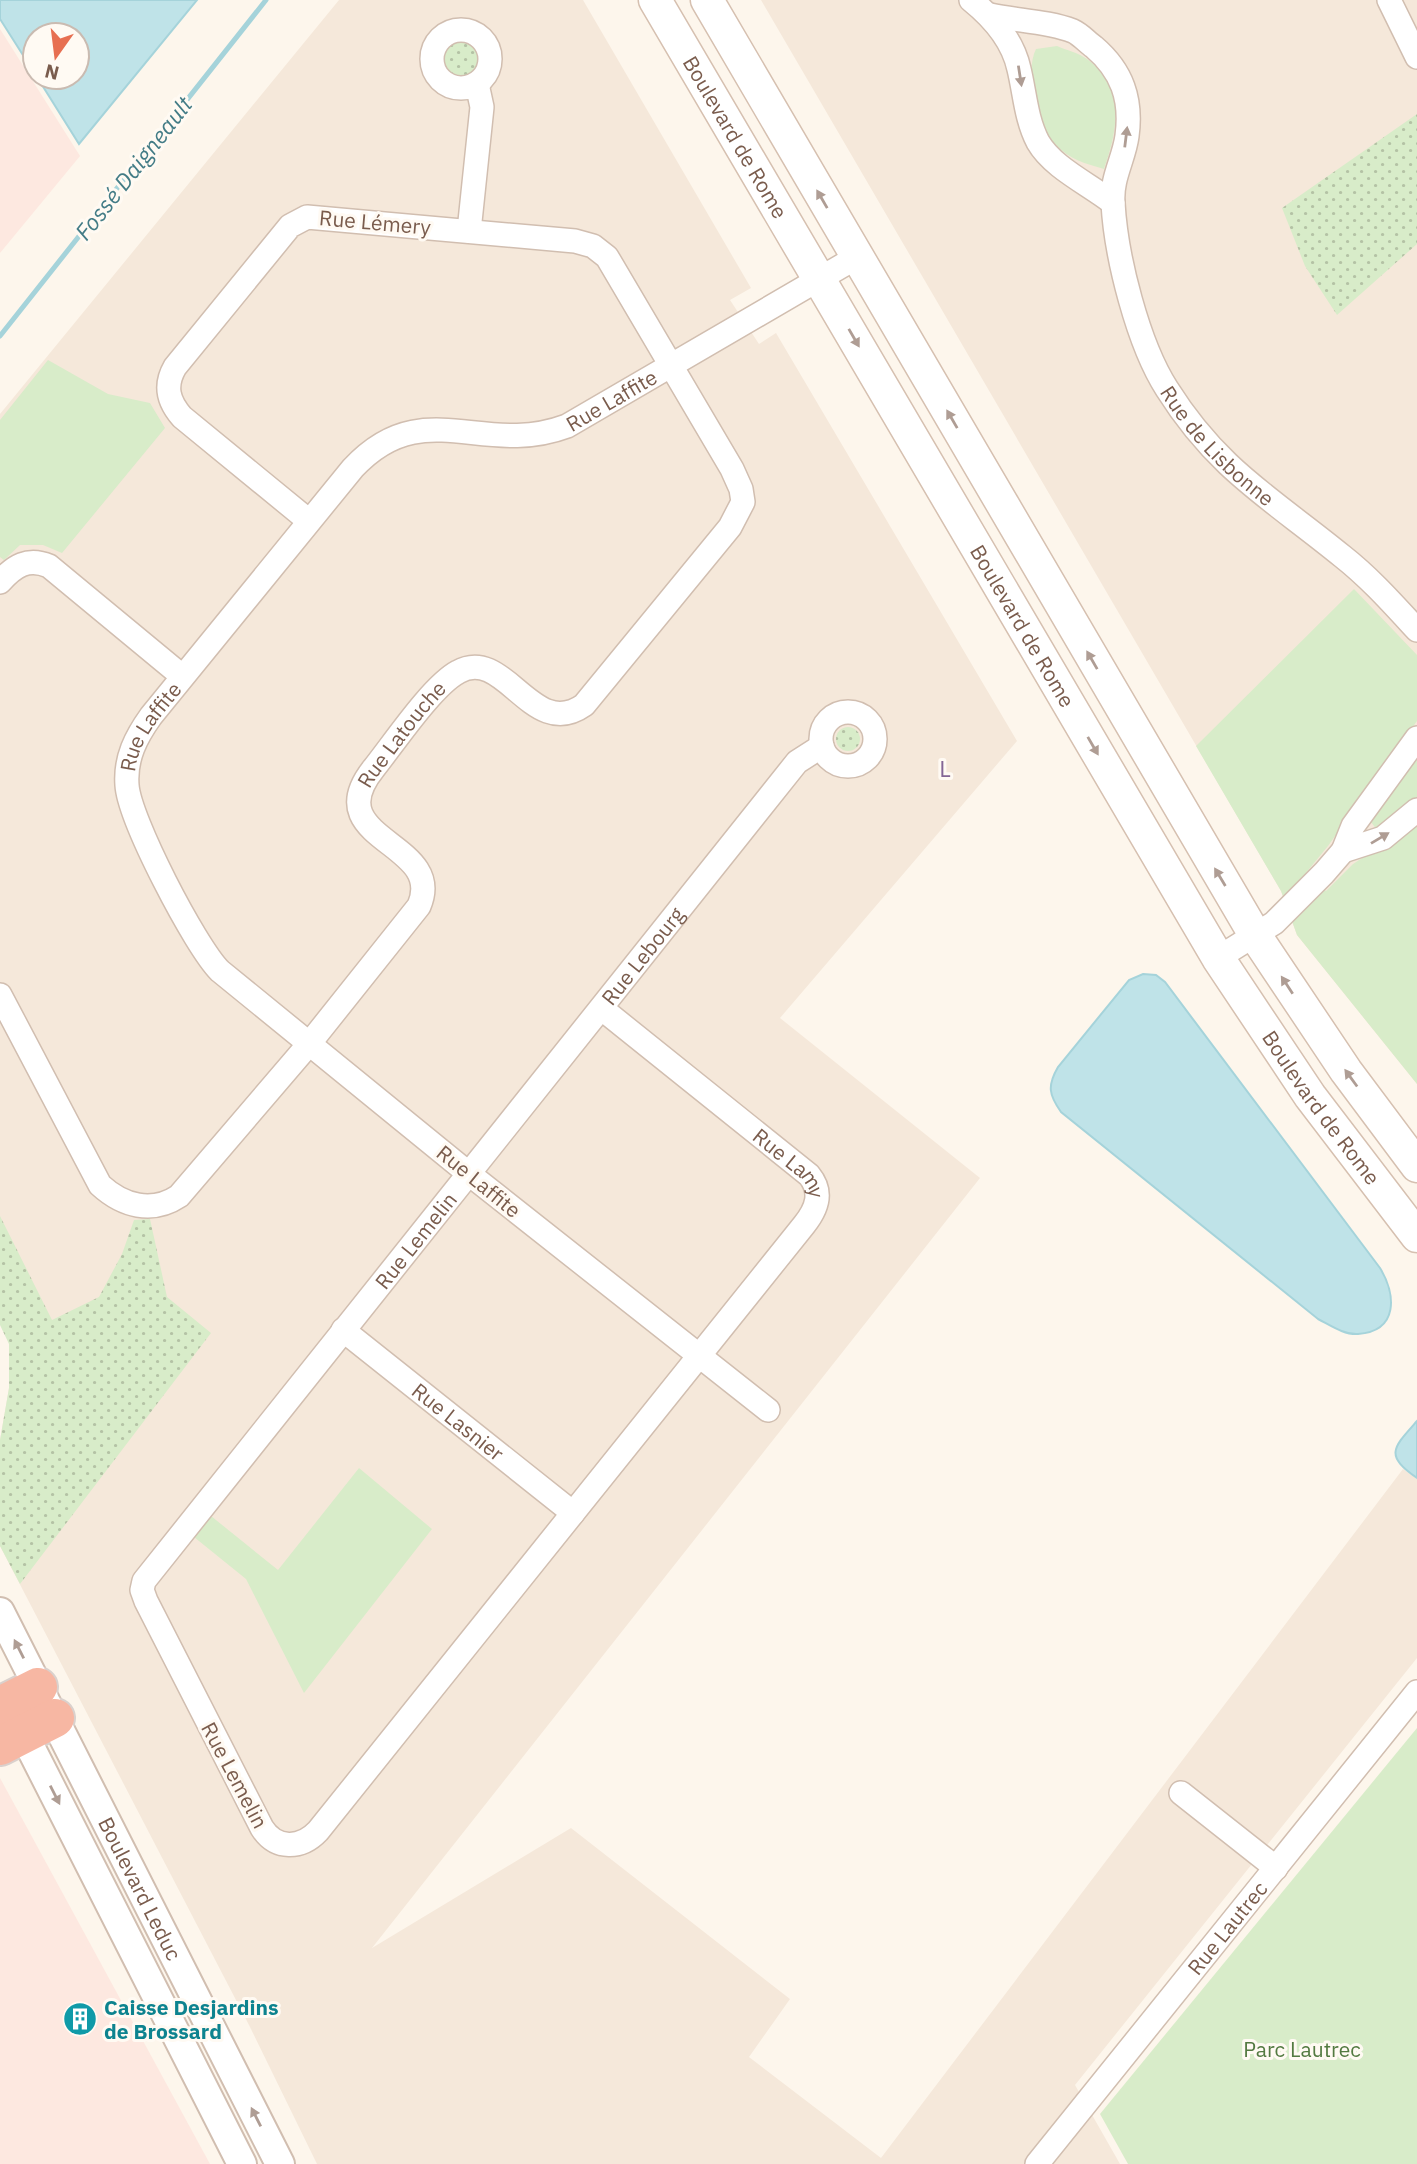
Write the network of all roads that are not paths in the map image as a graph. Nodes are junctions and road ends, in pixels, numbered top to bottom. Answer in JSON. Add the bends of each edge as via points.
{"nodes":[{"id":1,"x":655,"y":0,"type":"edge"},
{"id":2,"x":707,"y":0,"type":"edge"},
{"id":3,"x":971,"y":0,"type":"edge"},
{"id":4,"x":1389,"y":0,"type":"edge"},
{"id":5,"x":990,"y":15,"type":"junction"},
{"id":6,"x":1417,"y":57,"type":"edge"},
{"id":7,"x":477,"y":84,"type":"dead end"},
{"id":8,"x":1113,"y":203,"type":"junction"},
{"id":9,"x":469,"y":231,"type":"junction"},
{"id":10,"x":857,"y":257,"type":"junction"},
{"id":11,"x":819,"y":280,"type":"junction"},
{"id":12,"x":671,"y":366,"type":"junction"},
{"id":13,"x":309,"y":522,"type":"junction"},
{"id":14,"x":0,"y":582,"type":"edge"},
{"id":15,"x":1417,"y":630,"type":"edge"},
{"id":16,"x":182,"y":676,"type":"junction"},
{"id":17,"x":1417,"y":738,"type":"edge"},
{"id":18,"x":822,"y":746,"type":"dead end"},
{"id":19,"x":1417,"y":810,"type":"edge"},
{"id":20,"x":1343,"y":851,"type":"junction"},
{"id":21,"x":1255,"y":935,"type":"junction"},
{"id":22,"x":1219,"y":958,"type":"junction"},
{"id":23,"x":0,"y":995,"type":"edge"},
{"id":24,"x":601,"y":1008,"type":"junction"},
{"id":25,"x":309,"y":1044,"type":"junction"},
{"id":26,"x":1417,"y":1166,"type":"edge"},
{"id":27,"x":468,"y":1173,"type":"junction"},
{"id":28,"x":1417,"y":1236,"type":"edge"},
{"id":29,"x":343,"y":1330,"type":"junction"},
{"id":30,"x":700,"y":1356,"type":"junction"},
{"id":31,"x":768,"y":1410,"type":"dead end"},
{"id":32,"x":573,"y":1513,"type":"junction"},
{"id":33,"x":0,"y":1612,"type":"edge"},
{"id":34,"x":1417,"y":1692,"type":"edge"},
{"id":35,"x":18,"y":1712,"type":"edge"},
{"id":36,"x":1181,"y":1793,"type":"dead end"},
{"id":37,"x":1276,"y":1868,"type":"junction"},
{"id":38,"x":242,"y":2164,"type":"edge"},
{"id":39,"x":280,"y":2164,"type":"edge"},
{"id":40,"x":1037,"y":2164,"type":"edge"}],
"edges":[{"from":1,"to":11,"type":"main road","name":"Boulevard de Rome"},
{"from":10,"to":2,"type":"main road","name":"Boulevard de Rome","one_way":true},
{"from":3,"to":5,"type":"street","name":"Rue de Lisbonne"},
{"from":4,"to":6,"type":"street"},
{"from":5,"to":8,"type":"street","name":"Rue de Lisbonne","one_way":true,"via":[[1014,52],[1022,95],[1039,142],[1060,165]]},
{"from":8,"to":5,"type":"street","name":"Rue de Lisbonne","one_way":true,"via":[[1114,179],[1127,134],[1123,81],[1115,68],[1075,32]]},
{"from":7,"to":9,"type":"street","via":[[482,107]]},
{"from":8,"to":15,"type":"street","name":"Rue de Lisbonne","via":[[1133,310],[1152,361],[1197,433],[1239,477],[1360,571]]},
{"from":9,"to":12,"type":"street","name":"Rue Lémery","via":[[575,241],[601,251]]},
{"from":9,"to":13,"type":"street","name":"Rue Lémery","via":[[329,217],[300,219],[171,374],[170,400],[182,417]]},
{"from":10,"to":11,"type":"street","name":"Rue Laffite"},
{"from":21,"to":10,"type":"main road","name":"Boulevard de Rome","one_way":true},
{"from":11,"to":12,"type":"street","name":"Rue Laffite"},
{"from":11,"to":22,"type":"main road","name":"Boulevard de Rome","one_way":true},
{"from":12,"to":13,"type":"street","name":"Rue Laffite","via":[[580,420],[552,431],[510,437],[424,429],[396,435],[365,455]]},
{"from":12,"to":25,"type":"street","name":"Rue Latouche","via":[[739,482],[743,502],[737,518],[578,710],[547,712],[499,676],[477,668],[449,677],[427,702],[371,772],[358,805],[367,825],[417,867],[424,883],[422,899]]},
{"from":13,"to":16,"type":"street","name":"Rue Laffite"},
{"from":14,"to":16,"type":"street","via":[[20,564],[49,566]]},
{"from":16,"to":25,"type":"street","name":"Rue Laffite","via":[[142,727],[131,751],[127,787],[135,816],[206,955]]},
{"from":17,"to":20,"type":"street","via":[[1353,826]]},
{"from":18,"to":24,"type":"street","name":"Rue Lebourg","via":[[797,762]]},
{"from":20,"to":19,"type":"street","one_way":true,"via":[[1383,838]]},
{"from":20,"to":21,"type":"street","via":[[1290,908]]},
{"from":21,"to":22,"type":"street"},
{"from":26,"to":21,"type":"main road","name":"Boulevard de Rome","one_way":true,"via":[[1339,1062]]},
{"from":22,"to":28,"type":"main road","name":"Boulevard de Rome","via":[[1310,1096]]},
{"from":23,"to":25,"type":"street","name":"Rue Latouche","via":[[94,1177],[118,1200],[139,1206],[167,1203],[185,1192]]},
{"from":24,"to":27,"type":"street","name":"Rue Lebourg"},
{"from":24,"to":30,"type":"street","name":"Rue Lamy","via":[[816,1184],[816,1205],[809,1219]]},
{"from":25,"to":27,"type":"street","name":"Rue Laffite"},
{"from":27,"to":29,"type":"street","name":"Rue Lemelin"},
{"from":27,"to":30,"type":"street","name":"Rue Laffite"},
{"from":29,"to":32,"type":"street","name":"Rue Lasnier"},
{"from":29,"to":32,"type":"street","name":"Rue Lemelin","via":[[152,1570],[142,1590],[268,1836],[292,1846],[314,1836]]},
{"from":30,"to":31,"type":"street","name":"Rue Laffite"},
{"from":30,"to":32,"type":"street","name":"Rue Lemelin"},
{"from":35,"to":33,"type":"street","name":"Boulevard Leduc","one_way":true},
{"from":34,"to":37,"type":"street","name":"Rue Lautrec"},
{"from":35,"to":38,"type":"street","name":"Boulevard Leduc","one_way":true},
{"from":39,"to":35,"type":"street","name":"Boulevard Leduc","one_way":true},
{"from":36,"to":37,"type":"street"},
{"from":37,"to":40,"type":"street","name":"Rue Lautrec"}]}
